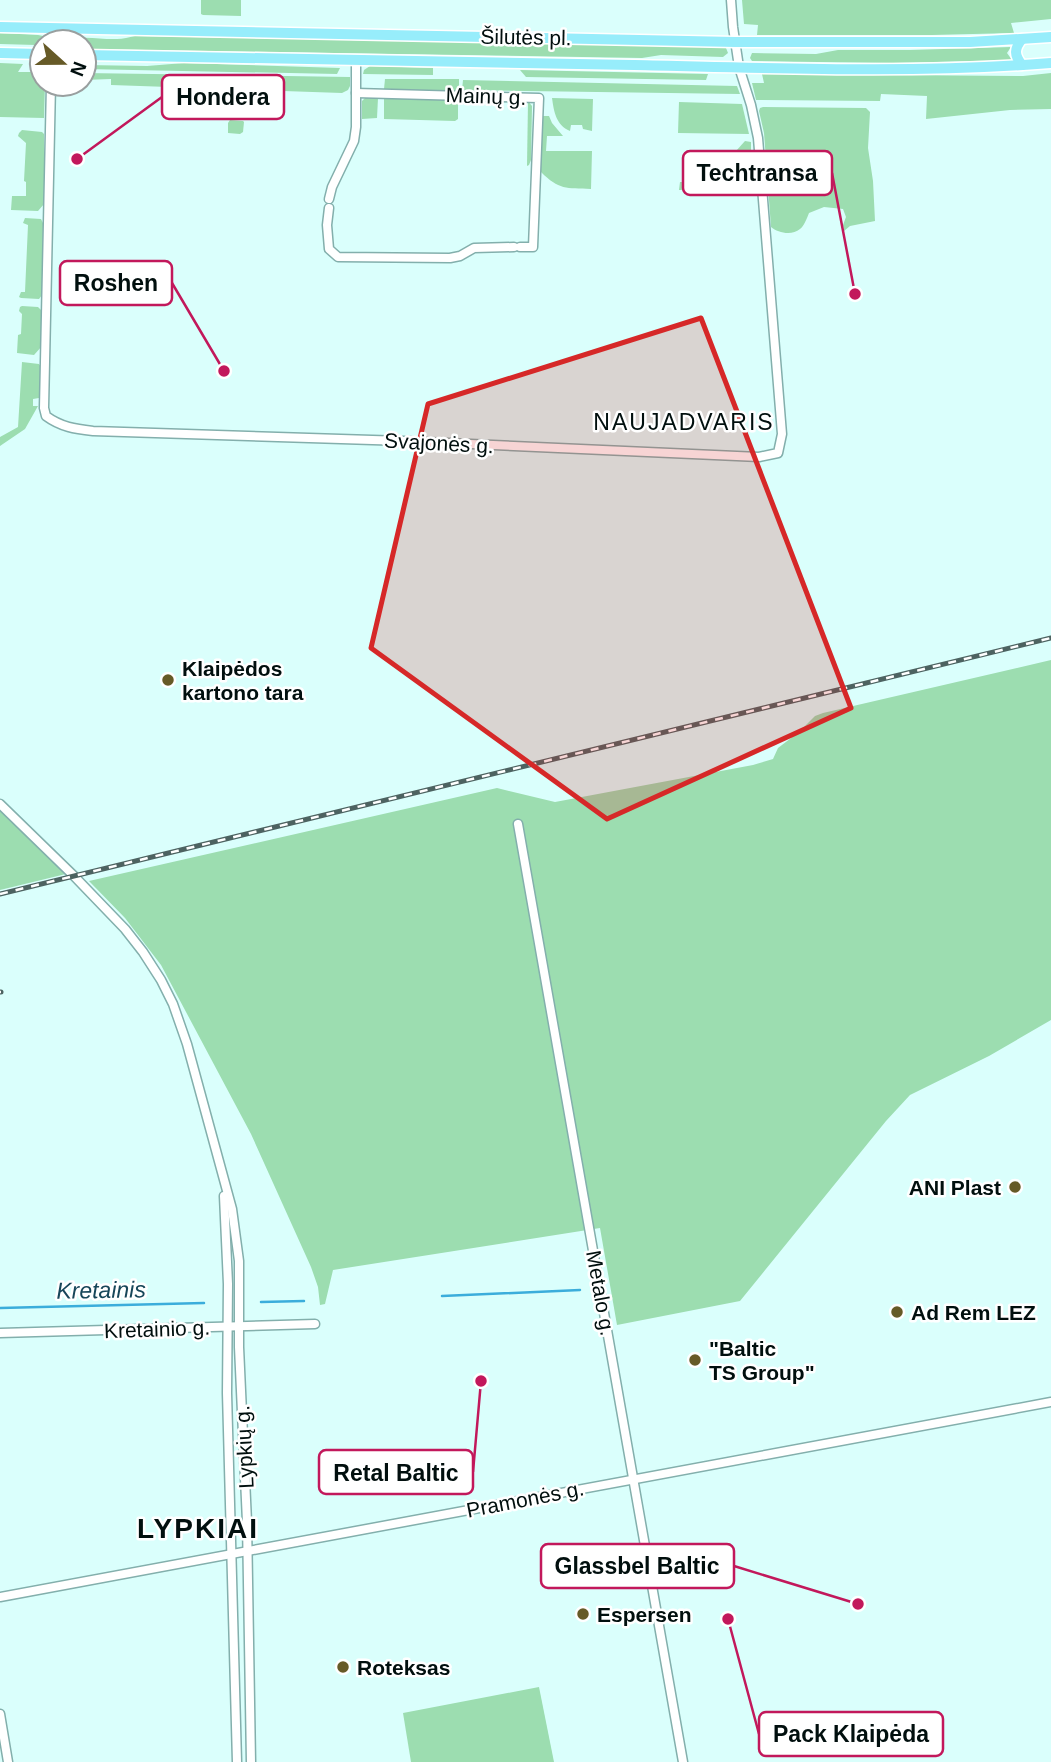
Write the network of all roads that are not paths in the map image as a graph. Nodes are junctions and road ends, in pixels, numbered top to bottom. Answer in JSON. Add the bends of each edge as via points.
{"nodes":[{"id":1,"x":732,"y":0,"type":"edge"},
{"id":2,"x":0,"y":27,"type":"edge"},
{"id":3,"x":28,"y":28,"type":"edge"},
{"id":4,"x":98,"y":30,"type":"edge"},
{"id":5,"x":1051,"y":37,"type":"edge"},
{"id":6,"x":1022,"y":39,"type":"junction"},
{"id":7,"x":734,"y":42,"type":"junction"},
{"id":8,"x":0,"y":54,"type":"edge"},
{"id":9,"x":28,"y":54,"type":"edge"},
{"id":10,"x":98,"y":55,"type":"edge"},
{"id":11,"x":356,"y":60,"type":"junction"},
{"id":12,"x":1051,"y":62,"type":"edge"},
{"id":13,"x":1022,"y":65,"type":"junction"},
{"id":14,"x":739,"y":67,"type":"junction"},
{"id":15,"x":356,"y":93,"type":"junction"},
{"id":16,"x":51,"y":98,"type":"edge"},
{"id":17,"x":0,"y":804,"type":"edge"},
{"id":18,"x":518,"y":824,"type":"dead end"},
{"id":19,"x":222,"y":1176,"type":"junction"},
{"id":20,"x":315,"y":1324,"type":"dead end"},
{"id":21,"x":239,"y":1326,"type":"junction"},
{"id":22,"x":227,"y":1327,"type":"junction"},
{"id":23,"x":0,"y":1333,"type":"edge"},
{"id":24,"x":1051,"y":1402,"type":"edge"},
{"id":25,"x":633,"y":1479,"type":"junction"},
{"id":26,"x":248,"y":1551,"type":"junction"},
{"id":27,"x":232,"y":1554,"type":"junction"},
{"id":28,"x":0,"y":1597,"type":"edge"},
{"id":29,"x":0,"y":1714,"type":"edge"},
{"id":30,"x":8,"y":1762,"type":"edge"},
{"id":31,"x":237,"y":1762,"type":"edge"},
{"id":32,"x":251,"y":1762,"type":"edge"},
{"id":33,"x":683,"y":1762,"type":"edge"}],
"edges":[{"from":1,"to":7,"type":"street"},
{"from":2,"to":3,"type":"main road","name":"Šilutės pl."},
{"from":4,"to":7,"type":"main road","name":"Šilutės pl."},
{"from":5,"to":6,"type":"main road","name":"Šilutės pl."},
{"from":6,"to":7,"type":"main road","name":"Šilutės pl."},
{"from":6,"to":13,"type":"main road","via":[[1016,48]]},
{"from":7,"to":14,"type":"street"},
{"from":8,"to":9,"type":"main road"},
{"from":10,"to":11,"type":"main road","name":"Šilutės pl."},
{"from":11,"to":14,"type":"main road","name":"Šilutės pl."},
{"from":11,"to":15,"type":"street","name":"Mainų g."},
{"from":12,"to":13,"type":"main road","name":"Šilutės pl."},
{"from":13,"to":14,"type":"main road","name":"Šilutės pl."},
{"from":14,"to":16,"type":"street","name":"Svajonės g.","via":[[758,138],[782,433],[778,453],[759,457],[93,431],[59,425],[46,416],[44,408]]},
{"from":15,"to":15,"type":"street","name":"Mainų g.","via":[[539,98],[533,247],[474,247],[450,258],[338,257],[329,249],[329,203],[354,141]]},
{"from":17,"to":19,"type":"street","name":"Lypkių g.","via":[[136,943],[167,991],[187,1044]]},
{"from":18,"to":25,"type":"street","name":"Metalo g."},
{"from":19,"to":21,"type":"street","name":"Lypkių g.","via":[[237,1237]]},
{"from":19,"to":22,"type":"street","name":"Lypkių g."},
{"from":20,"to":21,"type":"street","name":"Kretainio g."},
{"from":21,"to":22,"type":"street","name":"Kretainio g."},
{"from":21,"to":26,"type":"street","name":"Lypkių g."},
{"from":22,"to":23,"type":"street","name":"Kretainio g."},
{"from":22,"to":27,"type":"street","name":"Lypkių g."},
{"from":24,"to":25,"type":"street","name":"Pramonės g."},
{"from":25,"to":26,"type":"street","name":"Pramonės g."},
{"from":25,"to":33,"type":"street","name":"Metalo g."},
{"from":26,"to":27,"type":"street","name":"Pramonės g."},
{"from":26,"to":32,"type":"street","name":"Lypkių g."},
{"from":27,"to":28,"type":"street","name":"Pramonės g."},
{"from":27,"to":31,"type":"street","name":"Lypkių g."},
{"from":29,"to":30,"type":"street"}]}
